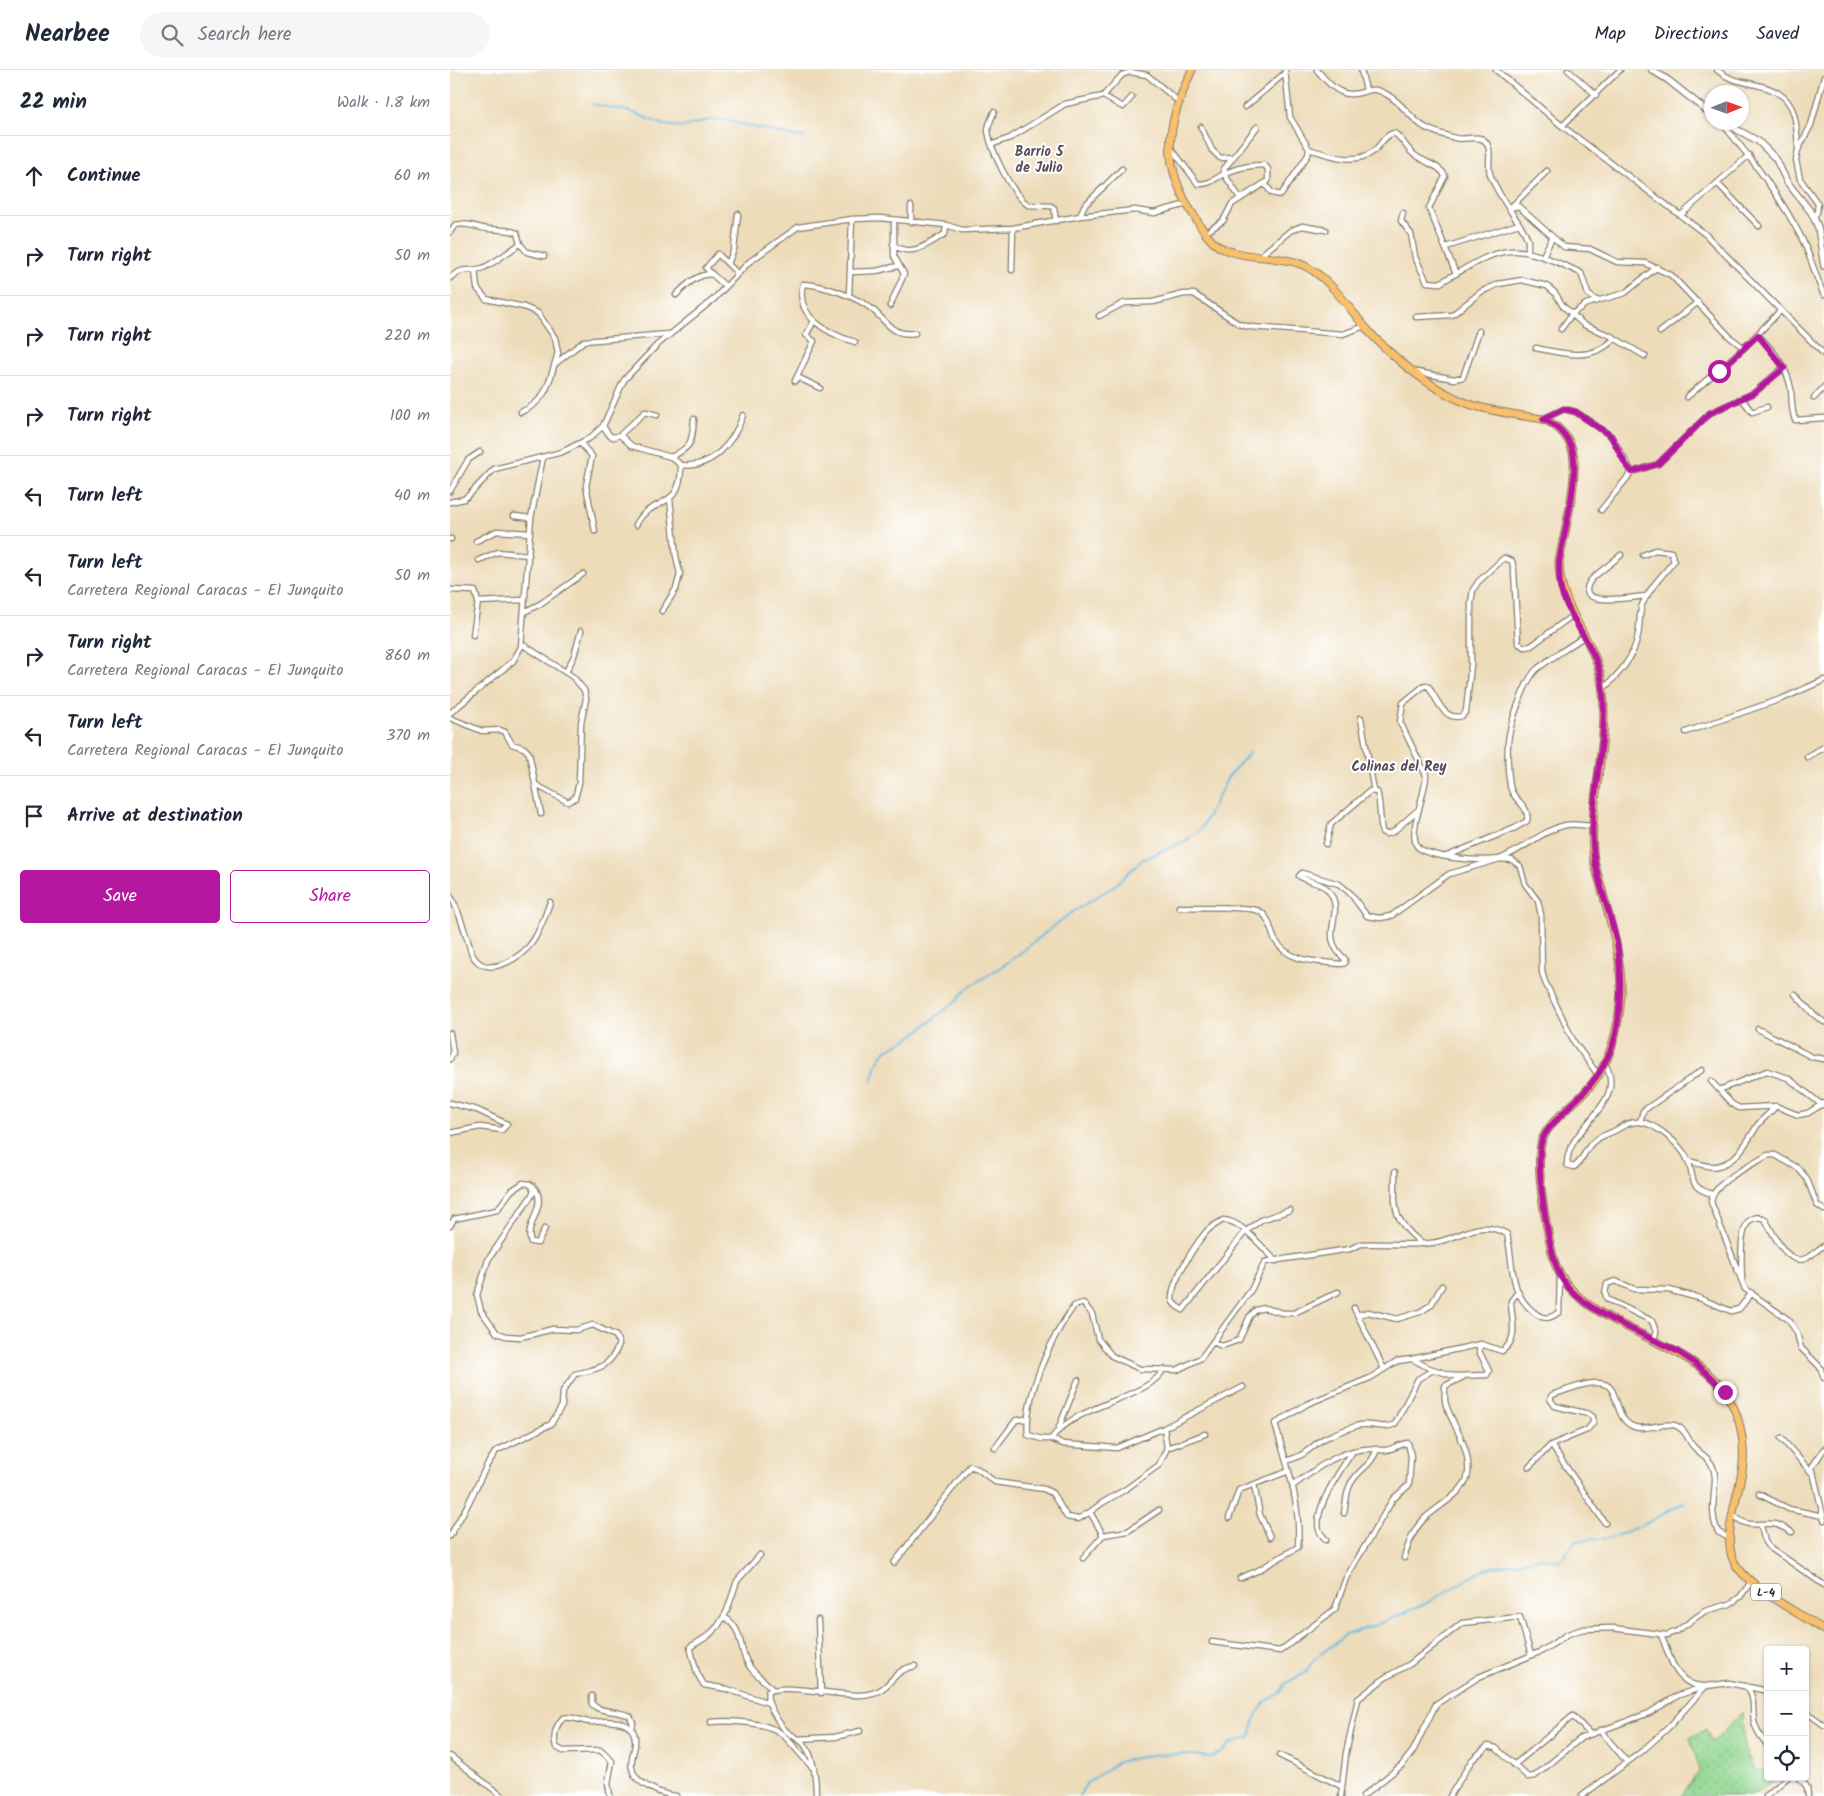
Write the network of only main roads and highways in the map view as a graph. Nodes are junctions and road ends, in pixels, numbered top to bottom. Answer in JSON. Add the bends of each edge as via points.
{"nodes":[{"id":1,"x":1192,"y":70,"type":"edge"},
{"id":2,"x":1824,"y":1630,"type":"edge"}],
"edges":[{"from":1,"to":2,"type":"main road","number":"L-4","via":[[1178,101],[1169,144],[1174,175],[1205,233],[1223,249],[1290,262],[1312,270],[1376,339],[1415,372],[1468,403],[1554,423],[1573,451],[1574,475],[1559,568],[1562,591],[1597,661],[1602,689],[1604,722],[1593,826],[1594,855],[1618,948],[1621,992],[1618,1026],[1599,1076],[1554,1122],[1542,1140],[1538,1162],[1553,1258],[1560,1276],[1590,1306],[1677,1351],[1705,1370],[1725,1392],[1738,1416],[1743,1441],[1743,1465],[1729,1538],[1734,1564],[1751,1582]]}]}
